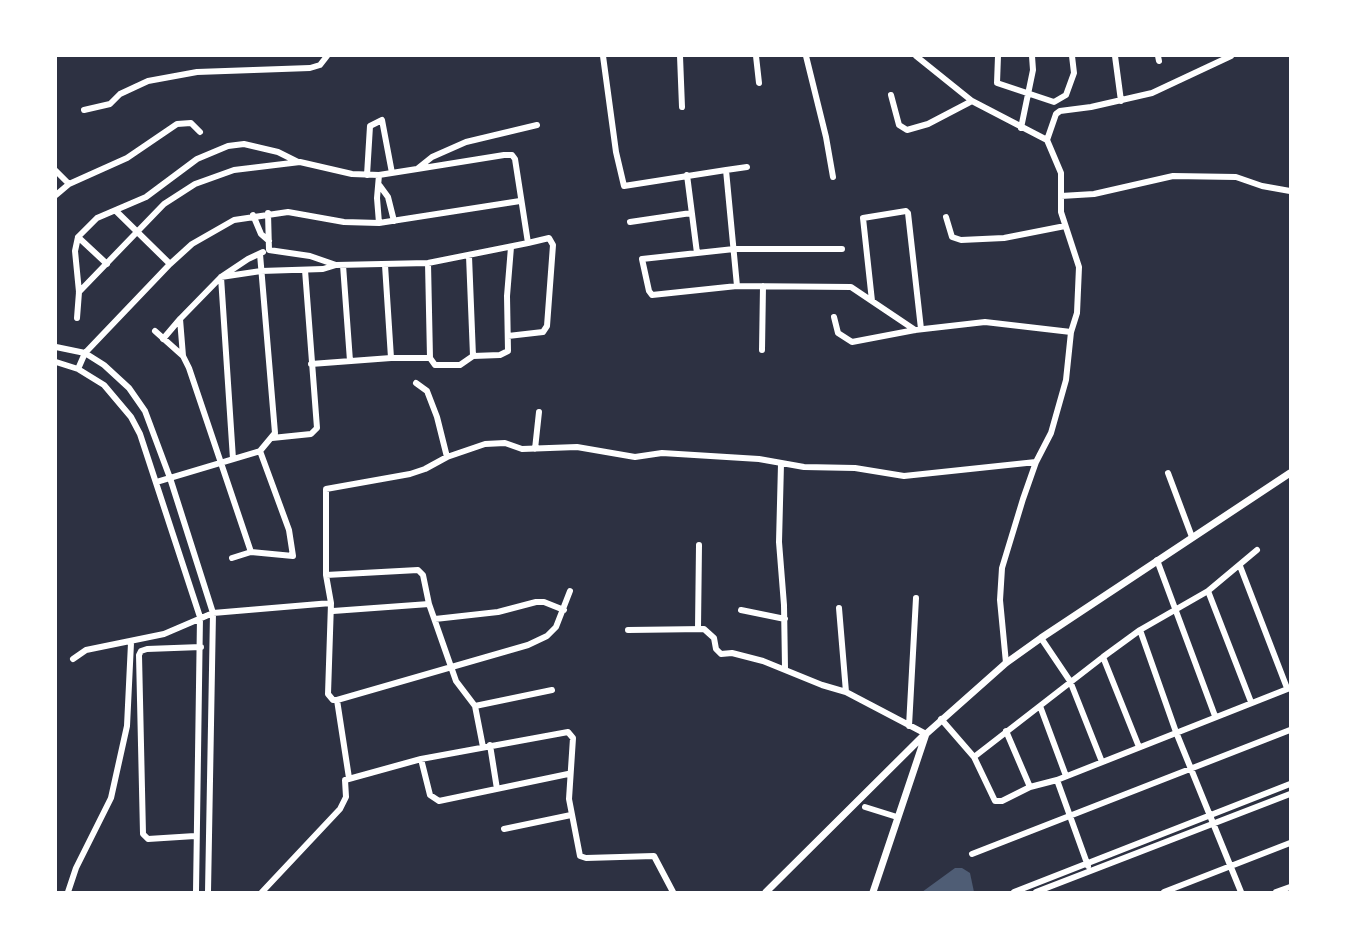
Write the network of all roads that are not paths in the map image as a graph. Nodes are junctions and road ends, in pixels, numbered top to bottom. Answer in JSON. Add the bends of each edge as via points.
{"nodes":[{"id":1,"x":327,"y":56,"type":"edge"},
{"id":2,"x":603,"y":56,"type":"edge"},
{"id":3,"x":680,"y":56,"type":"edge"},
{"id":4,"x":756,"y":56,"type":"edge"},
{"id":5,"x":806,"y":56,"type":"edge"},
{"id":6,"x":916,"y":56,"type":"edge"},
{"id":7,"x":998,"y":56,"type":"edge"},
{"id":8,"x":1032,"y":56,"type":"edge"},
{"id":9,"x":1072,"y":56,"type":"edge"},
{"id":10,"x":1115,"y":56,"type":"edge"},
{"id":11,"x":1231,"y":56,"type":"edge"},
{"id":12,"x":759,"y":83,"type":"dead end"},
{"id":13,"x":1029,"y":92,"type":"junction"},
{"id":14,"x":891,"y":96,"type":"dead end"},
{"id":15,"x":972,"y":101,"type":"junction"},
{"id":16,"x":1121,"y":101,"type":"junction"},
{"id":17,"x":682,"y":107,"type":"dead end"},
{"id":18,"x":84,"y":110,"type":"dead end"},
{"id":19,"x":537,"y":125,"type":"dead end"},
{"id":20,"x":1021,"y":128,"type":"junction"},
{"id":21,"x":200,"y":132,"type":"dead end"},
{"id":22,"x":1047,"y":141,"type":"junction"},
{"id":23,"x":300,"y":162,"type":"junction"},
{"id":24,"x":747,"y":167,"type":"dead end"},
{"id":25,"x":417,"y":169,"type":"junction"},
{"id":26,"x":56,"y":171,"type":"edge"},
{"id":27,"x":726,"y":171,"type":"junction"},
{"id":28,"x":392,"y":173,"type":"junction"},
{"id":29,"x":366,"y":175,"type":"junction"},
{"id":30,"x":379,"y":175,"type":"junction"},
{"id":31,"x":687,"y":176,"type":"junction"},
{"id":32,"x":833,"y":177,"type":"dead end"},
{"id":33,"x":69,"y":184,"type":"junction"},
{"id":34,"x":380,"y":186,"type":"junction"},
{"id":35,"x":1290,"y":191,"type":"edge"},
{"id":36,"x":56,"y":195,"type":"edge"},
{"id":37,"x":1061,"y":196,"type":"junction"},
{"id":38,"x":520,"y":201,"type":"junction"},
{"id":39,"x":117,"y":212,"type":"junction"},
{"id":40,"x":268,"y":213,"type":"junction"},
{"id":41,"x":691,"y":213,"type":"junction"},
{"id":42,"x":252,"y":215,"type":"junction"},
{"id":43,"x":946,"y":216,"type":"dead end"},
{"id":44,"x":394,"y":221,"type":"junction"},
{"id":45,"x":630,"y":222,"type":"dead end"},
{"id":46,"x":379,"y":223,"type":"junction"},
{"id":47,"x":1065,"y":226,"type":"junction"},
{"id":48,"x":138,"y":232,"type":"junction"},
{"id":49,"x":78,"y":237,"type":"junction"},
{"id":50,"x":269,"y":241,"type":"junction"},
{"id":51,"x":528,"y":243,"type":"junction"},
{"id":52,"x":511,"y":247,"type":"junction"},
{"id":53,"x":734,"y":249,"type":"junction"},
{"id":54,"x":842,"y":249,"type":"dead end"},
{"id":55,"x":269,"y":250,"type":"junction"},
{"id":56,"x":697,"y":253,"type":"junction"},
{"id":57,"x":260,"y":254,"type":"junction"},
{"id":58,"x":469,"y":256,"type":"junction"},
{"id":59,"x":428,"y":263,"type":"junction"},
{"id":60,"x":107,"y":264,"type":"junction"},
{"id":61,"x":170,"y":264,"type":"junction"},
{"id":62,"x":339,"y":265,"type":"junction"},
{"id":63,"x":385,"y":265,"type":"junction"},
{"id":64,"x":305,"y":270,"type":"junction"},
{"id":65,"x":261,"y":271,"type":"junction"},
{"id":66,"x":221,"y":278,"type":"junction"},
{"id":67,"x":737,"y":286,"type":"junction"},
{"id":68,"x":763,"y":286,"type":"junction"},
{"id":69,"x":79,"y":292,"type":"junction"},
{"id":70,"x":872,"y":300,"type":"junction"},
{"id":71,"x":834,"y":317,"type":"dead end"},
{"id":72,"x":77,"y":318,"type":"dead end"},
{"id":73,"x":180,"y":319,"type":"junction"},
{"id":74,"x":918,"y":329,"type":"junction"},
{"id":75,"x":155,"y":331,"type":"dead end"},
{"id":76,"x":1071,"y":332,"type":"junction"},
{"id":77,"x":508,"y":336,"type":"junction"},
{"id":78,"x":163,"y":339,"type":"junction"},
{"id":79,"x":56,"y":347,"type":"edge"},
{"id":80,"x":762,"y":350,"type":"dead end"},
{"id":81,"x":85,"y":353,"type":"junction"},
{"id":82,"x":183,"y":356,"type":"junction"},
{"id":83,"x":472,"y":356,"type":"junction"},
{"id":84,"x":391,"y":358,"type":"junction"},
{"id":85,"x":430,"y":358,"type":"junction"},
{"id":86,"x":350,"y":360,"type":"junction"},
{"id":87,"x":56,"y":362,"type":"edge"},
{"id":88,"x":311,"y":364,"type":"junction"},
{"id":89,"x":78,"y":369,"type":"junction"},
{"id":90,"x":416,"y":383,"type":"dead end"},
{"id":91,"x":539,"y":412,"type":"dead end"},
{"id":92,"x":272,"y":438,"type":"junction"},
{"id":93,"x":535,"y":449,"type":"junction"},
{"id":94,"x":260,"y":451,"type":"junction"},
{"id":95,"x":447,"y":457,"type":"junction"},
{"id":96,"x":233,"y":459,"type":"junction"},
{"id":97,"x":1036,"y":462,"type":"junction"},
{"id":98,"x":222,"y":464,"type":"junction"},
{"id":99,"x":782,"y":464,"type":"junction"},
{"id":100,"x":1167,"y":473,"type":"dead end"},
{"id":101,"x":1290,"y":473,"type":"edge"},
{"id":102,"x":170,"y":478,"type":"junction"},
{"id":103,"x":156,"y":482,"type":"junction"},
{"id":104,"x":1192,"y":537,"type":"junction"},
{"id":105,"x":699,"y":545,"type":"dead end"},
{"id":106,"x":1257,"y":550,"type":"dead end"},
{"id":107,"x":251,"y":552,"type":"junction"},
{"id":108,"x":232,"y":558,"type":"dead end"},
{"id":109,"x":1157,"y":560,"type":"junction"},
{"id":110,"x":1239,"y":566,"type":"junction"},
{"id":111,"x":326,"y":575,"type":"junction"},
{"id":112,"x":570,"y":591,"type":"dead end"},
{"id":113,"x":1208,"y":591,"type":"junction"},
{"id":114,"x":915,"y":598,"type":"dead end"},
{"id":115,"x":331,"y":603,"type":"junction"},
{"id":116,"x":429,"y":604,"type":"junction"},
{"id":117,"x":839,"y":608,"type":"dead end"},
{"id":118,"x":564,"y":610,"type":"junction"},
{"id":119,"x":741,"y":610,"type":"dead end"},
{"id":120,"x":1177,"y":610,"type":"junction"},
{"id":121,"x":333,"y":611,"type":"junction"},
{"id":122,"x":213,"y":613,"type":"junction"},
{"id":123,"x":200,"y":617,"type":"junction"},
{"id":124,"x":435,"y":619,"type":"junction"},
{"id":125,"x":785,"y":619,"type":"junction"},
{"id":126,"x":698,"y":628,"type":"junction"},
{"id":127,"x":628,"y":630,"type":"dead end"},
{"id":128,"x":1140,"y":630,"type":"junction"},
{"id":129,"x":1041,"y":638,"type":"junction"},
{"id":130,"x":131,"y":643,"type":"junction"},
{"id":131,"x":201,"y":647,"type":"junction"},
{"id":132,"x":1103,"y":657,"type":"junction"},
{"id":133,"x":73,"y":658,"type":"dead end"},
{"id":134,"x":1006,"y":663,"type":"junction"},
{"id":135,"x":451,"y":668,"type":"junction"},
{"id":136,"x":785,"y":668,"type":"junction"},
{"id":137,"x":1070,"y":681,"type":"junction"},
{"id":138,"x":1289,"y":688,"type":"edge"},
{"id":139,"x":552,"y":690,"type":"dead end"},
{"id":140,"x":846,"y":692,"type":"junction"},
{"id":141,"x":337,"y":700,"type":"junction"},
{"id":142,"x":1251,"y":702,"type":"junction"},
{"id":143,"x":475,"y":706,"type":"junction"},
{"id":144,"x":1040,"y":706,"type":"junction"},
{"id":145,"x":1215,"y":716,"type":"junction"},
{"id":146,"x":941,"y":719,"type":"junction"},
{"id":147,"x":909,"y":726,"type":"junction"},
{"id":148,"x":1290,"y":730,"type":"edge"},
{"id":149,"x":1006,"y":731,"type":"junction"},
{"id":150,"x":1176,"y":732,"type":"junction"},
{"id":151,"x":926,"y":734,"type":"junction"},
{"id":152,"x":490,"y":745,"type":"junction"},
{"id":153,"x":483,"y":747,"type":"junction"},
{"id":154,"x":1139,"y":747,"type":"junction"},
{"id":155,"x":974,"y":757,"type":"junction"},
{"id":156,"x":421,"y":759,"type":"junction"},
{"id":157,"x":1102,"y":762,"type":"junction"},
{"id":158,"x":1191,"y":769,"type":"junction"},
{"id":159,"x":568,"y":774,"type":"junction"},
{"id":160,"x":1066,"y":776,"type":"junction"},
{"id":161,"x":349,"y":778,"type":"junction"},
{"id":162,"x":1057,"y":780,"type":"junction"},
{"id":163,"x":1290,"y":784,"type":"edge"},
{"id":164,"x":1030,"y":787,"type":"junction"},
{"id":165,"x":497,"y":789,"type":"junction"},
{"id":166,"x":1290,"y":794,"type":"edge"},
{"id":167,"x":865,"y":807,"type":"dead end"},
{"id":168,"x":571,"y":815,"type":"junction"},
{"id":169,"x":1209,"y":815,"type":"junction"},
{"id":170,"x":1071,"y":816,"type":"junction"},
{"id":171,"x":897,"y":817,"type":"junction"},
{"id":172,"x":195,"y":825,"type":"junction"},
{"id":173,"x":1213,"y":825,"type":"junction"},
{"id":174,"x":207,"y":826,"type":"junction"},
{"id":175,"x":504,"y":829,"type":"dead end"},
{"id":176,"x":195,"y":836,"type":"junction"},
{"id":177,"x":1290,"y":843,"type":"edge"},
{"id":178,"x":972,"y":854,"type":"dead end"},
{"id":179,"x":1087,"y":862,"type":"junction"},
{"id":180,"x":1231,"y":865,"type":"junction"},
{"id":181,"x":1090,"y":872,"type":"junction"},
{"id":182,"x":1048,"y":887,"type":"edge"},
{"id":183,"x":1290,"y":887,"type":"edge"},
{"id":184,"x":68,"y":892,"type":"edge"},
{"id":185,"x":196,"y":892,"type":"edge"},
{"id":186,"x":208,"y":892,"type":"edge"},
{"id":187,"x":262,"y":892,"type":"edge"},
{"id":188,"x":673,"y":892,"type":"edge"},
{"id":189,"x":766,"y":892,"type":"edge"},
{"id":190,"x":873,"y":892,"type":"edge"},
{"id":191,"x":1014,"y":892,"type":"edge"},
{"id":192,"x":1036,"y":892,"type":"edge"},
{"id":193,"x":1167,"y":892,"type":"edge"},
{"id":194,"x":1241,"y":892,"type":"edge"},
{"id":195,"x":1276,"y":892,"type":"edge"}],
"edges":[{"from":1,"to":18,"type":"street","via":[[320,65],[310,68],[197,72],[148,81],[120,94],[110,104]]},
{"from":2,"to":31,"type":"street","via":[[624,186]]},
{"from":3,"to":17,"type":"street"},
{"from":4,"to":12,"type":"street"},
{"from":5,"to":32,"type":"street"},
{"from":6,"to":15,"type":"street"},
{"from":7,"to":13,"type":"street","via":[[997,83]]},
{"from":8,"to":13,"type":"street"},
{"from":9,"to":13,"type":"street","via":[[1074,73],[1062,100],[1054,102]]},
{"from":10,"to":16,"type":"street"},
{"from":11,"to":16,"type":"street","via":[[1162,89]]},
{"from":13,"to":20,"type":"street"},
{"from":14,"to":15,"type":"street","via":[[899,125],[907,130],[928,124]]},
{"from":15,"to":20,"type":"street"},
{"from":16,"to":22,"type":"street","via":[[1060,111]]},
{"from":19,"to":25,"type":"street","via":[[466,142],[432,157]]},
{"from":20,"to":22,"type":"street"},
{"from":21,"to":33,"type":"street","via":[[190,123],[177,124],[127,158]]},
{"from":22,"to":37,"type":"street","via":[[1061,173]]},
{"from":23,"to":29,"type":"street"},
{"from":23,"to":39,"type":"street","via":[[244,144],[228,146],[197,159],[146,197]]},
{"from":23,"to":48,"type":"street","via":[[251,166],[211,177],[164,204]]},
{"from":24,"to":27,"type":"street"},
{"from":25,"to":28,"type":"street"},
{"from":25,"to":38,"type":"street","via":[[512,156]]},
{"from":26,"to":33,"type":"street"},
{"from":27,"to":31,"type":"street"},
{"from":27,"to":53,"type":"street"},
{"from":28,"to":29,"type":"street","via":[[384,123],[376,121],[370,126]]},
{"from":28,"to":30,"type":"street"},
{"from":29,"to":30,"type":"street"},
{"from":30,"to":34,"type":"street"},
{"from":31,"to":41,"type":"street"},
{"from":33,"to":36,"type":"street"},
{"from":34,"to":44,"type":"street","via":[[388,197]]},
{"from":34,"to":46,"type":"street"},
{"from":35,"to":37,"type":"street","via":[[1236,177],[1173,176],[1094,194]]},
{"from":37,"to":47,"type":"street"},
{"from":38,"to":44,"type":"street"},
{"from":38,"to":51,"type":"street"},
{"from":39,"to":48,"type":"street"},
{"from":39,"to":49,"type":"street","via":[[97,218]]},
{"from":40,"to":42,"type":"street"},
{"from":40,"to":46,"type":"street"},
{"from":40,"to":50,"type":"street"},
{"from":41,"to":45,"type":"street"},
{"from":41,"to":56,"type":"street"},
{"from":42,"to":50,"type":"street"},
{"from":42,"to":61,"type":"street","via":[[215,229]]},
{"from":43,"to":47,"type":"street","via":[[951,237],[961,240],[1004,238]]},
{"from":44,"to":46,"type":"street"},
{"from":47,"to":76,"type":"street","via":[[1079,267],[1077,313]]},
{"from":48,"to":60,"type":"street"},
{"from":48,"to":61,"type":"street"},
{"from":49,"to":60,"type":"street"},
{"from":49,"to":69,"type":"street","via":[[75,267]]},
{"from":50,"to":55,"type":"street"},
{"from":51,"to":52,"type":"street"},
{"from":51,"to":77,"type":"street","via":[[552,240],[547,326],[543,332]]},
{"from":52,"to":58,"type":"street"},
{"from":52,"to":77,"type":"street"},
{"from":53,"to":54,"type":"street"},
{"from":53,"to":56,"type":"street"},
{"from":53,"to":67,"type":"street"},
{"from":55,"to":57,"type":"street"},
{"from":55,"to":62,"type":"street"},
{"from":56,"to":67,"type":"street","via":[[642,259],[650,294]]},
{"from":57,"to":65,"type":"street"},
{"from":57,"to":66,"type":"street"},
{"from":58,"to":59,"type":"street"},
{"from":58,"to":83,"type":"street"},
{"from":59,"to":63,"type":"street"},
{"from":59,"to":85,"type":"street"},
{"from":60,"to":69,"type":"street"},
{"from":61,"to":81,"type":"street"},
{"from":62,"to":63,"type":"street"},
{"from":62,"to":64,"type":"street"},
{"from":62,"to":86,"type":"street"},
{"from":63,"to":84,"type":"street"},
{"from":64,"to":65,"type":"street"},
{"from":64,"to":88,"type":"street"},
{"from":65,"to":66,"type":"street"},
{"from":65,"to":92,"type":"street","via":[[276,428]]},
{"from":66,"to":73,"type":"street"},
{"from":66,"to":96,"type":"street"},
{"from":67,"to":68,"type":"street"},
{"from":68,"to":70,"type":"street","via":[[851,287]]},
{"from":68,"to":80,"type":"street"},
{"from":69,"to":72,"type":"street"},
{"from":70,"to":74,"type":"street"},
{"from":70,"to":74,"type":"street","via":[[863,218],[906,211]]},
{"from":71,"to":74,"type":"street","via":[[838,333],[852,342]]},
{"from":73,"to":78,"type":"street"},
{"from":73,"to":82,"type":"street"},
{"from":74,"to":76,"type":"street","via":[[985,322]]},
{"from":75,"to":78,"type":"street"},
{"from":76,"to":97,"type":"street","via":[[1066,380],[1051,433]]},
{"from":77,"to":83,"type":"street","via":[[505,355]]},
{"from":78,"to":82,"type":"street"},
{"from":79,"to":81,"type":"street"},
{"from":81,"to":89,"type":"street"},
{"from":81,"to":102,"type":"street","via":[[115,374],[137,398],[153,426]]},
{"from":82,"to":98,"type":"street"},
{"from":83,"to":85,"type":"street","via":[[460,365],[435,364]]},
{"from":84,"to":85,"type":"street"},
{"from":84,"to":86,"type":"street"},
{"from":86,"to":88,"type":"street"},
{"from":87,"to":89,"type":"street"},
{"from":88,"to":92,"type":"street","via":[[317,431]]},
{"from":89,"to":103,"type":"street","via":[[104,385],[122,403],[140,434]]},
{"from":90,"to":95,"type":"street","via":[[427,391]]},
{"from":91,"to":93,"type":"street"},
{"from":92,"to":94,"type":"street"},
{"from":93,"to":95,"type":"street","via":[[485,444]]},
{"from":93,"to":99,"type":"street","via":[[577,447],[635,457],[662,453]]},
{"from":94,"to":96,"type":"street"},
{"from":94,"to":107,"type":"street","via":[[289,530],[293,556]]},
{"from":95,"to":111,"type":"street","via":[[410,474],[326,489]]},
{"from":96,"to":98,"type":"street"},
{"from":97,"to":99,"type":"street","via":[[904,476],[855,468]]},
{"from":97,"to":134,"type":"street","via":[[1002,568],[1000,600]]},
{"from":98,"to":102,"type":"street"},
{"from":98,"to":107,"type":"street"},
{"from":99,"to":125,"type":"street","via":[[779,542]]},
{"from":100,"to":104,"type":"street"},
{"from":101,"to":104,"type":"street"},
{"from":102,"to":103,"type":"street"},
{"from":102,"to":122,"type":"street"},
{"from":103,"to":123,"type":"street"},
{"from":104,"to":109,"type":"street"},
{"from":105,"to":126,"type":"street"},
{"from":106,"to":110,"type":"street"},
{"from":107,"to":108,"type":"street"},
{"from":109,"to":120,"type":"street"},
{"from":109,"to":129,"type":"street"},
{"from":110,"to":113,"type":"street"},
{"from":110,"to":138,"type":"street"},
{"from":111,"to":115,"type":"street"},
{"from":111,"to":116,"type":"street","via":[[418,570],[423,575]]},
{"from":112,"to":118,"type":"street"},
{"from":113,"to":120,"type":"street"},
{"from":113,"to":142,"type":"street"},
{"from":114,"to":147,"type":"street"},
{"from":115,"to":121,"type":"street"},
{"from":115,"to":122,"type":"street"},
{"from":116,"to":121,"type":"street"},
{"from":116,"to":124,"type":"street"},
{"from":117,"to":140,"type":"street"},
{"from":118,"to":124,"type":"street","via":[[536,602],[498,612]]},
{"from":118,"to":135,"type":"street","via":[[547,636]]},
{"from":119,"to":125,"type":"street"},
{"from":120,"to":128,"type":"street"},
{"from":120,"to":145,"type":"street"},
{"from":121,"to":141,"type":"street","via":[[328,693]]},
{"from":122,"to":123,"type":"street"},
{"from":122,"to":174,"type":"street"},
{"from":123,"to":130,"type":"street","via":[[164,634]]},
{"from":123,"to":131,"type":"street"},
{"from":124,"to":135,"type":"street"},
{"from":125,"to":136,"type":"street"},
{"from":126,"to":127,"type":"street"},
{"from":126,"to":136,"type":"street","via":[[710,632],[721,654],[732,653]]},
{"from":128,"to":132,"type":"street"},
{"from":128,"to":150,"type":"street"},
{"from":129,"to":134,"type":"street"},
{"from":129,"to":137,"type":"street"},
{"from":130,"to":133,"type":"street","via":[[86,650]]},
{"from":130,"to":184,"type":"street","via":[[127,726],[111,798]]},
{"from":131,"to":172,"type":"street"},
{"from":131,"to":176,"type":"street","via":[[147,649],[140,655],[143,834],[148,838]]},
{"from":132,"to":137,"type":"street"},
{"from":132,"to":154,"type":"street"},
{"from":134,"to":146,"type":"street"},
{"from":135,"to":141,"type":"street"},
{"from":135,"to":143,"type":"street"},
{"from":136,"to":140,"type":"street"},
{"from":137,"to":144,"type":"street"},
{"from":137,"to":157,"type":"street"},
{"from":138,"to":142,"type":"street"},
{"from":139,"to":143,"type":"street"},
{"from":140,"to":147,"type":"street"},
{"from":141,"to":161,"type":"street"},
{"from":142,"to":145,"type":"street"},
{"from":143,"to":153,"type":"street"},
{"from":144,"to":149,"type":"street"},
{"from":144,"to":160,"type":"street"},
{"from":145,"to":150,"type":"street"},
{"from":146,"to":151,"type":"street"},
{"from":146,"to":155,"type":"street"},
{"from":147,"to":151,"type":"street"},
{"from":148,"to":158,"type":"street"},
{"from":149,"to":155,"type":"street"},
{"from":149,"to":164,"type":"street"},
{"from":150,"to":154,"type":"street"},
{"from":150,"to":158,"type":"street"},
{"from":151,"to":171,"type":"street"},
{"from":151,"to":189,"type":"street"},
{"from":152,"to":153,"type":"street"},
{"from":152,"to":159,"type":"street","via":[[570,733],[573,738]]},
{"from":152,"to":165,"type":"street"},
{"from":153,"to":156,"type":"street"},
{"from":154,"to":157,"type":"street"},
{"from":155,"to":164,"type":"street","via":[[994,801]]},
{"from":156,"to":161,"type":"street"},
{"from":156,"to":165,"type":"street","via":[[430,795],[436,800]]},
{"from":157,"to":160,"type":"street"},
{"from":158,"to":169,"type":"street"},
{"from":158,"to":170,"type":"street"},
{"from":159,"to":165,"type":"street"},
{"from":159,"to":168,"type":"street"},
{"from":160,"to":162,"type":"street"},
{"from":161,"to":187,"type":"street","via":[[344,782],[346,797],[340,808]]},
{"from":162,"to":164,"type":"street"},
{"from":162,"to":170,"type":"street"},
{"from":163,"to":169,"type":"street"},
{"from":166,"to":173,"type":"street"},
{"from":167,"to":171,"type":"street"},
{"from":168,"to":175,"type":"street"},
{"from":168,"to":188,"type":"street","via":[[580,856],[654,856]]},
{"from":169,"to":173,"type":"street"},
{"from":169,"to":179,"type":"street"},
{"from":170,"to":178,"type":"street"},
{"from":170,"to":179,"type":"street"},
{"from":171,"to":190,"type":"street"},
{"from":172,"to":174,"type":"street"},
{"from":172,"to":176,"type":"street"},
{"from":173,"to":180,"type":"street"},
{"from":173,"to":181,"type":"street"},
{"from":174,"to":186,"type":"street"},
{"from":176,"to":185,"type":"street"},
{"from":177,"to":180,"type":"street"},
{"from":179,"to":181,"type":"street"},
{"from":179,"to":182,"type":"street"},
{"from":180,"to":193,"type":"street"},
{"from":180,"to":194,"type":"street"},
{"from":181,"to":182,"type":"street"},
{"from":182,"to":191,"type":"street"},
{"from":182,"to":192,"type":"street"},
{"from":183,"to":195,"type":"street"}]}
